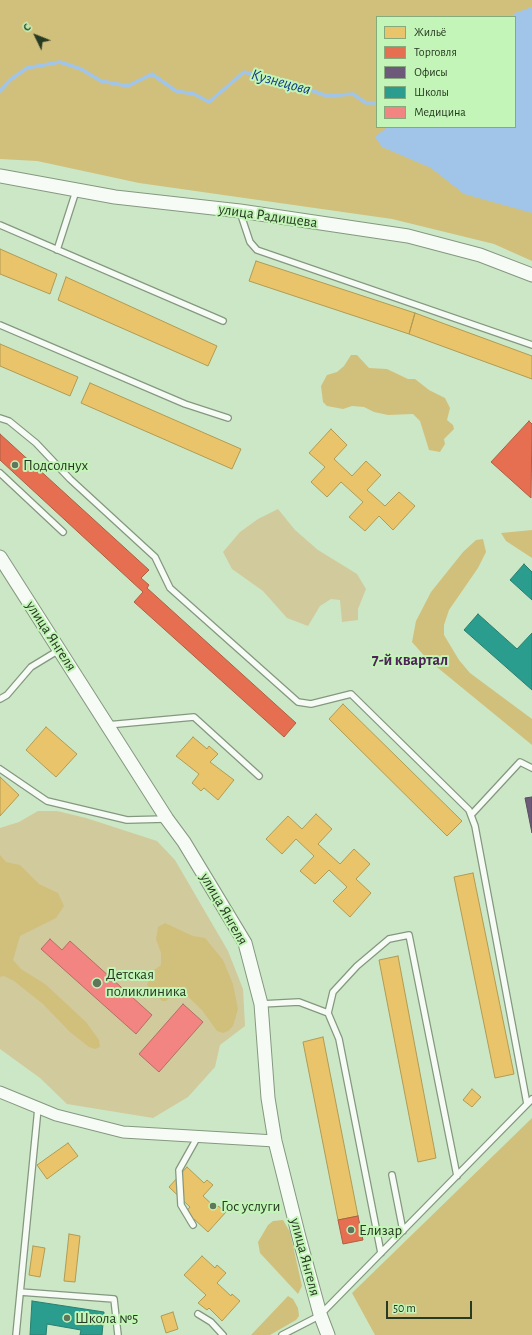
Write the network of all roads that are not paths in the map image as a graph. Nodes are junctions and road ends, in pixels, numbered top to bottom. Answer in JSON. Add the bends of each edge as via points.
{"nodes":[{"id":1,"x":0,"y":176,"type":"edge"},
{"id":2,"x":76,"y":191,"type":"junction"},
{"id":3,"x":240,"y":211,"type":"junction"},
{"id":4,"x":0,"y":225,"type":"edge"},
{"id":5,"x":57,"y":250,"type":"junction"},
{"id":6,"x":532,"y":275,"type":"edge"},
{"id":7,"x":223,"y":321,"type":"dead end"},
{"id":8,"x":0,"y":325,"type":"edge"},
{"id":9,"x":532,"y":344,"type":"edge"},
{"id":10,"x":0,"y":418,"type":"edge"},
{"id":11,"x":228,"y":418,"type":"dead end"},
{"id":12,"x":0,"y":473,"type":"edge"},
{"id":13,"x":63,"y":532,"type":"dead end"},
{"id":14,"x":0,"y":557,"type":"edge"},
{"id":15,"x":60,"y":649,"type":"junction"},
{"id":16,"x":0,"y":699,"type":"edge"},
{"id":17,"x":107,"y":725,"type":"junction"},
{"id":18,"x":0,"y":768,"type":"edge"},
{"id":19,"x":532,"y":768,"type":"edge"},
{"id":20,"x":259,"y":776,"type":"dead end"},
{"id":21,"x":471,"y":815,"type":"junction"},
{"id":22,"x":167,"y":819,"type":"junction"},
{"id":23,"x":261,"y":1004,"type":"junction"},
{"id":24,"x":328,"y":1013,"type":"junction"},
{"id":25,"x":0,"y":1092,"type":"edge"},
{"id":26,"x":532,"y":1099,"type":"edge"},
{"id":27,"x":527,"y":1104,"type":"junction"},
{"id":28,"x":38,"y":1108,"type":"junction"},
{"id":29,"x":197,"y":1138,"type":"junction"},
{"id":30,"x":275,"y":1141,"type":"junction"},
{"id":31,"x":392,"y":1175,"type":"dead end"},
{"id":32,"x":456,"y":1176,"type":"junction"},
{"id":33,"x":194,"y":1225,"type":"dead end"},
{"id":34,"x":403,"y":1231,"type":"junction"},
{"id":35,"x":381,"y":1253,"type":"junction"},
{"id":36,"x":20,"y":1292,"type":"junction"},
{"id":37,"x":198,"y":1314,"type":"dead end"},
{"id":38,"x":320,"y":1314,"type":"junction"},
{"id":39,"x":16,"y":1335,"type":"edge"},
{"id":40,"x":118,"y":1335,"type":"edge"},
{"id":41,"x":223,"y":1335,"type":"edge"},
{"id":42,"x":282,"y":1335,"type":"edge"},
{"id":43,"x":328,"y":1335,"type":"edge"}],
"edges":[{"from":1,"to":2,"type":"street","name":"улица Радищева"},
{"from":2,"to":3,"type":"street","name":"улица Радищева","via":[[114,198]]},
{"from":2,"to":5,"type":"lane"},
{"from":3,"to":6,"type":"street","name":"улица Радищева","via":[[408,236],[480,255]]},
{"from":3,"to":9,"type":"lane","via":[[250,242],[257,250]]},
{"from":4,"to":5,"type":"lane"},
{"from":5,"to":7,"type":"lane"},
{"from":8,"to":11,"type":"lane","via":[[185,404]]},
{"from":10,"to":21,"type":"lane","via":[[9,421],[36,443],[70,479],[155,557],[170,588],[298,702],[312,704],[351,694],[401,741]]},
{"from":12,"to":13,"type":"lane"},
{"from":14,"to":15,"type":"street","name":"улица Янгеля"},
{"from":15,"to":16,"type":"lane","via":[[31,667],[7,695]]},
{"from":15,"to":17,"type":"street","name":"улица Янгеля"},
{"from":17,"to":20,"type":"lane","via":[[194,717]]},
{"from":17,"to":22,"type":"street","name":"улица Янгеля"},
{"from":18,"to":22,"type":"lane","via":[[47,801],[127,820]]},
{"from":19,"to":21,"type":"lane","via":[[520,762]]},
{"from":21,"to":27,"type":"lane"},
{"from":22,"to":23,"type":"street","name":"улица Янгеля","via":[[184,842],[245,943]]},
{"from":23,"to":24,"type":"lane","via":[[299,1002]]},
{"from":23,"to":30,"type":"street","name":"улица Янгеля","via":[[268,1098]]},
{"from":24,"to":32,"type":"lane","via":[[334,992],[357,966],[389,939],[409,936]]},
{"from":24,"to":35,"type":"lane","via":[[339,1039]]},
{"from":25,"to":28,"type":"street"},
{"from":26,"to":27,"type":"lane"},
{"from":27,"to":32,"type":"lane"},
{"from":28,"to":29,"type":"street","via":[[123,1132]]},
{"from":28,"to":36,"type":"lane"},
{"from":29,"to":30,"type":"street"},
{"from":29,"to":33,"type":"lane","via":[[179,1170],[181,1205]]},
{"from":30,"to":38,"type":"street","name":"улица Янгеля"},
{"from":31,"to":34,"type":"lane"},
{"from":32,"to":34,"type":"lane"},
{"from":34,"to":35,"type":"lane"},
{"from":35,"to":38,"type":"lane"},
{"from":36,"to":39,"type":"lane"},
{"from":36,"to":40,"type":"lane","via":[[114,1299]]},
{"from":37,"to":41,"type":"lane","via":[[211,1322]]},
{"from":38,"to":42,"type":"lane"},
{"from":38,"to":43,"type":"street","name":"улица Янгеля"}]}
